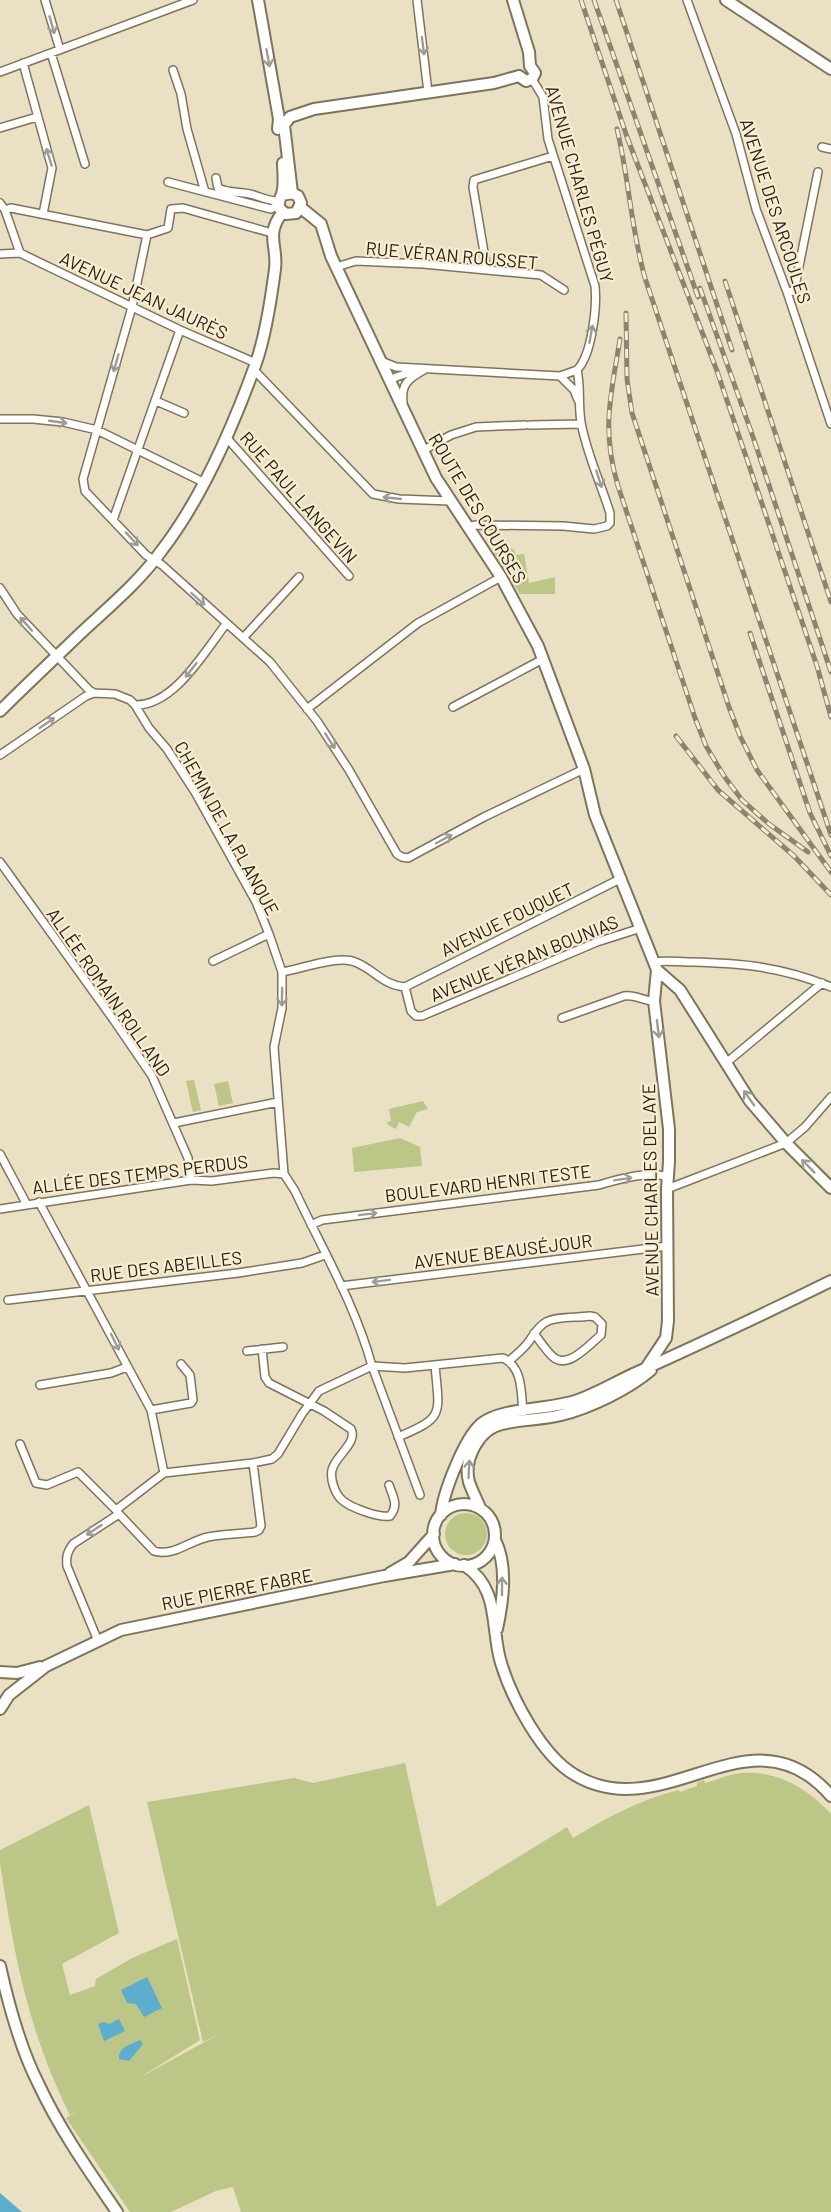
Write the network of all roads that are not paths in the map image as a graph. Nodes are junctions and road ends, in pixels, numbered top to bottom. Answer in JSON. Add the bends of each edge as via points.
{"nodes":[{"id":1,"x":45,"y":0,"type":"edge"},
{"id":2,"x":193,"y":0,"type":"edge"},
{"id":3,"x":258,"y":0,"type":"edge"},
{"id":4,"x":417,"y":0,"type":"edge"},
{"id":5,"x":507,"y":0,"type":"edge"},
{"id":6,"x":513,"y":0,"type":"edge"},
{"id":7,"x":687,"y":0,"type":"edge"},
{"id":8,"x":693,"y":0,"type":"edge"},
{"id":9,"x":726,"y":0,"type":"edge"},
{"id":10,"x":691,"y":9,"type":"junction"},
{"id":11,"x":60,"y":50,"type":"junction"},
{"id":12,"x":51,"y":53,"type":"junction"},
{"id":13,"x":23,"y":63,"type":"junction"},
{"id":14,"x":527,"y":66,"type":"junction"},
{"id":15,"x":831,"y":69,"type":"edge"},
{"id":16,"x":172,"y":70,"type":"dead end"},
{"id":17,"x":0,"y":72,"type":"edge"},
{"id":18,"x":519,"y":76,"type":"junction"},
{"id":19,"x":532,"y":79,"type":"junction"},
{"id":20,"x":428,"y":92,"type":"junction"},
{"id":21,"x":37,"y":117,"type":"junction"},
{"id":22,"x":283,"y":119,"type":"junction"},
{"id":23,"x":0,"y":128,"type":"edge"},
{"id":24,"x":822,"y":147,"type":"dead end"},
{"id":25,"x":831,"y":149,"type":"edge"},
{"id":26,"x":553,"y":156,"type":"junction"},
{"id":27,"x":85,"y":164,"type":"dead end"},
{"id":28,"x":818,"y":172,"type":"dead end"},
{"id":29,"x":216,"y":178,"type":"dead end"},
{"id":30,"x":168,"y":182,"type":"dead end"},
{"id":31,"x":205,"y":192,"type":"junction"},
{"id":32,"x":283,"y":201,"type":"junction"},
{"id":33,"x":0,"y":203,"type":"edge"},
{"id":34,"x":300,"y":207,"type":"junction"},
{"id":35,"x":5,"y":210,"type":"junction"},
{"id":36,"x":43,"y":214,"type":"junction"},
{"id":37,"x":273,"y":233,"type":"junction"},
{"id":38,"x":147,"y":236,"type":"junction"},
{"id":39,"x":20,"y":253,"type":"junction"},
{"id":40,"x":0,"y":254,"type":"edge"},
{"id":41,"x":336,"y":267,"type":"junction"},
{"id":42,"x":487,"y":270,"type":"junction"},
{"id":43,"x":564,"y":290,"type":"dead end"},
{"id":44,"x":787,"y":292,"type":"junction"},
{"id":45,"x":132,"y":307,"type":"junction"},
{"id":46,"x":180,"y":330,"type":"junction"},
{"id":47,"x":380,"y":361,"type":"junction"},
{"id":48,"x":254,"y":366,"type":"junction"},
{"id":49,"x":422,"y":369,"type":"junction"},
{"id":50,"x":577,"y":370,"type":"junction"},
{"id":51,"x":560,"y":376,"type":"junction"},
{"id":52,"x":389,"y":382,"type":"junction"},
{"id":53,"x":156,"y":401,"type":"junction"},
{"id":54,"x":579,"y":403,"type":"junction"},
{"id":55,"x":403,"y":411,"type":"junction"},
{"id":56,"x":184,"y":413,"type":"dead end"},
{"id":57,"x":0,"y":419,"type":"edge"},
{"id":58,"x":581,"y":424,"type":"junction"},
{"id":59,"x":831,"y":424,"type":"edge"},
{"id":60,"x":97,"y":429,"type":"junction"},
{"id":61,"x":226,"y":437,"type":"junction"},
{"id":62,"x":137,"y":450,"type":"junction"},
{"id":63,"x":423,"y":451,"type":"junction"},
{"id":64,"x":203,"y":482,"type":"junction"},
{"id":65,"x":450,"y":501,"type":"junction"},
{"id":66,"x":113,"y":520,"type":"junction"},
{"id":67,"x":467,"y":527,"type":"junction"},
{"id":68,"x":154,"y":560,"type":"junction"},
{"id":69,"x":349,"y":576,"type":"dead end"},
{"id":70,"x":299,"y":577,"type":"dead end"},
{"id":71,"x":501,"y":578,"type":"junction"},
{"id":72,"x":0,"y":588,"type":"edge"},
{"id":73,"x":226,"y":624,"type":"junction"},
{"id":74,"x":243,"y":638,"type":"junction"},
{"id":75,"x":56,"y":657,"type":"junction"},
{"id":76,"x":543,"y":659,"type":"junction"},
{"id":77,"x":94,"y":693,"type":"junction"},
{"id":78,"x":135,"y":705,"type":"junction"},
{"id":79,"x":453,"y":706,"type":"dead end"},
{"id":80,"x":307,"y":709,"type":"junction"},
{"id":81,"x":0,"y":711,"type":"edge"},
{"id":82,"x":0,"y":755,"type":"edge"},
{"id":83,"x":584,"y":769,"type":"junction"},
{"id":84,"x":0,"y":862,"type":"edge"},
{"id":85,"x":622,"y":878,"type":"junction"},
{"id":86,"x":641,"y":928,"type":"junction"},
{"id":87,"x":268,"y":934,"type":"junction"},
{"id":88,"x":213,"y":961,"type":"dead end"},
{"id":89,"x":655,"y":966,"type":"junction"},
{"id":90,"x":282,"y":972,"type":"junction"},
{"id":91,"x":822,"y":983,"type":"junction"},
{"id":92,"x":671,"y":984,"type":"junction"},
{"id":93,"x":405,"y":987,"type":"junction"},
{"id":94,"x":831,"y":987,"type":"edge"},
{"id":95,"x":654,"y":996,"type":"junction"},
{"id":96,"x":562,"y":1018,"type":"dead end"},
{"id":97,"x":726,"y":1063,"type":"junction"},
{"id":98,"x":831,"y":1097,"type":"edge"},
{"id":99,"x":278,"y":1102,"type":"junction"},
{"id":100,"x":174,"y":1123,"type":"junction"},
{"id":101,"x":786,"y":1143,"type":"junction"},
{"id":102,"x":0,"y":1154,"type":"edge"},
{"id":103,"x":284,"y":1174,"type":"junction"},
{"id":104,"x":191,"y":1180,"type":"junction"},
{"id":105,"x":668,"y":1184,"type":"junction"},
{"id":106,"x":831,"y":1188,"type":"edge"},
{"id":107,"x":39,"y":1202,"type":"junction"},
{"id":108,"x":26,"y":1203,"type":"junction"},
{"id":109,"x":0,"y":1209,"type":"edge"},
{"id":110,"x":311,"y":1225,"type":"junction"},
{"id":111,"x":668,"y":1246,"type":"junction"},
{"id":112,"x":326,"y":1255,"type":"junction"},
{"id":113,"x":831,"y":1281,"type":"edge"},
{"id":114,"x":341,"y":1286,"type":"junction"},
{"id":115,"x":88,"y":1290,"type":"junction"},
{"id":116,"x":8,"y":1300,"type":"dead end"},
{"id":117,"x":534,"y":1333,"type":"junction"},
{"id":118,"x":666,"y":1338,"type":"junction"},
{"id":119,"x":283,"y":1347,"type":"dead end"},
{"id":120,"x":262,"y":1349,"type":"junction"},
{"id":121,"x":247,"y":1351,"type":"dead end"},
{"id":122,"x":674,"y":1357,"type":"junction"},
{"id":123,"x":509,"y":1361,"type":"junction"},
{"id":124,"x":181,"y":1364,"type":"dead end"},
{"id":125,"x":658,"y":1364,"type":"junction"},
{"id":126,"x":435,"y":1365,"type":"junction"},
{"id":127,"x":372,"y":1366,"type":"junction"},
{"id":128,"x":127,"y":1367,"type":"junction"},
{"id":129,"x":646,"y":1368,"type":"junction"},
{"id":130,"x":40,"y":1385,"type":"dead end"},
{"id":131,"x":309,"y":1404,"type":"junction"},
{"id":132,"x":151,"y":1410,"type":"junction"},
{"id":133,"x":523,"y":1411,"type":"junction"},
{"id":134,"x":483,"y":1432,"type":"junction"},
{"id":135,"x":398,"y":1437,"type":"junction"},
{"id":136,"x":20,"y":1444,"type":"dead end"},
{"id":137,"x":253,"y":1463,"type":"junction"},
{"id":138,"x":164,"y":1473,"type":"junction"},
{"id":139,"x":389,"y":1485,"type":"dead end"},
{"id":140,"x":420,"y":1495,"type":"dead end"},
{"id":141,"x":480,"y":1508,"type":"junction"},
{"id":142,"x":118,"y":1512,"type":"junction"},
{"id":143,"x":441,"y":1515,"type":"junction"},
{"id":144,"x":434,"y":1534,"type":"junction"},
{"id":145,"x":495,"y":1540,"type":"junction"},
{"id":146,"x":460,"y":1565,"type":"junction"},
{"id":147,"x":384,"y":1576,"type":"junction"},
{"id":148,"x":497,"y":1632,"type":"junction"},
{"id":149,"x":98,"y":1641,"type":"junction"},
{"id":150,"x":46,"y":1666,"type":"junction"},
{"id":151,"x":0,"y":1672,"type":"edge"},
{"id":152,"x":5,"y":1697,"type":"edge"},
{"id":153,"x":0,"y":1709,"type":"edge"},
{"id":154,"x":831,"y":1796,"type":"edge"},
{"id":155,"x":0,"y":1966,"type":"edge"},
{"id":156,"x":117,"y":2212,"type":"edge"}],
"edges":[{"from":1,"to":11,"type":"street","one_way":true},
{"from":2,"to":11,"type":"street"},
{"from":3,"to":22,"type":"street","one_way":true},
{"from":4,"to":20,"type":"street","one_way":true},
{"from":5,"to":14,"type":"street"},
{"from":6,"to":14,"type":"street","via":[[529,52]]},
{"from":7,"to":10,"type":"street","name":"AVENUE DES ARCOULES"},
{"from":8,"to":10,"type":"street"},
{"from":9,"to":15,"type":"street"},
{"from":10,"to":44,"type":"street","name":"AVENUE DES ARCOULES"},
{"from":11,"to":12,"type":"street"},
{"from":12,"to":13,"type":"street"},
{"from":12,"to":27,"type":"street"},
{"from":13,"to":17,"type":"street"},
{"from":13,"to":21,"type":"street"},
{"from":14,"to":18,"type":"street","via":[[520,69]]},
{"from":14,"to":19,"type":"street","via":[[534,70]]},
{"from":16,"to":31,"type":"street"},
{"from":18,"to":19,"type":"street","via":[[526,81]]},
{"from":18,"to":20,"type":"street"},
{"from":19,"to":26,"type":"street","name":"AVENUE CHARLES PÉGUY","via":[[543,97]]},
{"from":20,"to":22,"type":"street","via":[[290,111]]},
{"from":21,"to":23,"type":"street"},
{"from":36,"to":21,"type":"street","one_way":true,"via":[[52,168]]},
{"from":22,"to":32,"type":"street","via":[[278,129]]},
{"from":24,"to":25,"type":"street"},
{"from":26,"to":42,"type":"street","via":[[473,183]]},
{"from":50,"to":26,"type":"street","name":"AVENUE CHARLES PÉGUY","one_way":true,"via":[[586,360],[595,286]]},
{"from":28,"to":44,"type":"street","via":[[794,291]]},
{"from":29,"to":32,"type":"street","via":[[219,189],[224,191],[253,194],[265,201]]},
{"from":30,"to":31,"type":"street"},
{"from":31,"to":32,"type":"street","via":[[271,209]]},
{"from":32,"to":34,"type":"street","name":"ROUTE DES COURSES","via":[[300,200]]},
{"from":32,"to":34,"type":"street","via":[[293,214]]},
{"from":32,"to":37,"type":"street"},
{"from":33,"to":35,"type":"street"},
{"from":34,"to":41,"type":"street","name":"ROUTE DES COURSES","via":[[321,224]]},
{"from":35,"to":36,"type":"street"},
{"from":35,"to":39,"type":"street"},
{"from":36,"to":38,"type":"street"},
{"from":37,"to":38,"type":"street","via":[[175,208],[171,209],[168,228]]},
{"from":37,"to":48,"type":"street","via":[[276,268]]},
{"from":38,"to":45,"type":"street"},
{"from":39,"to":40,"type":"street"},
{"from":39,"to":45,"type":"street","name":"AVENUE JEAN JAURÈS"},
{"from":41,"to":42,"type":"street","name":"RUE VÉRAN ROUSSET","via":[[356,261]]},
{"from":41,"to":47,"type":"street","name":"ROUTE DES COURSES"},
{"from":42,"to":43,"type":"street","name":"RUE VÉRAN ROUSSET","via":[[541,275]]},
{"from":44,"to":59,"type":"street","name":"AVENUE DES ARCOULES"},
{"from":45,"to":46,"type":"street","name":"AVENUE JEAN JAURÈS"},
{"from":45,"to":60,"type":"street","one_way":true},
{"from":46,"to":48,"type":"street","name":"AVENUE JEAN JAURÈS"},
{"from":46,"to":53,"type":"street"},
{"from":47,"to":49,"type":"street"},
{"from":47,"to":52,"type":"street","name":"ROUTE DES COURSES"},
{"from":48,"to":61,"type":"street"},
{"from":65,"to":48,"type":"street","one_way":true,"via":[[373,494]]},
{"from":49,"to":51,"type":"street"},
{"from":49,"to":52,"type":"street"},
{"from":49,"to":55,"type":"street","via":[[402,391]]},
{"from":50,"to":51,"type":"street"},
{"from":50,"to":54,"type":"street","name":"AVENUE CHARLES PÉGUY"},
{"from":51,"to":54,"type":"street","name":"AVENUE CHARLES PÉGUY","via":[[574,390]]},
{"from":52,"to":55,"type":"street","name":"ROUTE DES COURSES"},
{"from":53,"to":56,"type":"street"},
{"from":53,"to":62,"type":"street"},
{"from":54,"to":58,"type":"street","name":"AVENUE CHARLES PÉGUY"},
{"from":55,"to":63,"type":"street","name":"ROUTE DES COURSES"},
{"from":57,"to":60,"type":"street","one_way":true,"via":[[63,422]]},
{"from":58,"to":63,"type":"street","via":[[476,427]]},
{"from":58,"to":67,"type":"street","name":"AVENUE CHARLES PÉGUY","one_way":true,"via":[[610,513],[607,526]]},
{"from":60,"to":62,"type":"street"},
{"from":60,"to":66,"type":"street","via":[[83,486]]},
{"from":61,"to":64,"type":"street"},
{"from":61,"to":69,"type":"street","name":"RUE PAUL LANGEVIN"},
{"from":62,"to":64,"type":"street"},
{"from":62,"to":66,"type":"street"},
{"from":63,"to":65,"type":"street","name":"ROUTE DES COURSES"},
{"from":64,"to":68,"type":"street","via":[[170,541]]},
{"from":65,"to":67,"type":"street","name":"ROUTE DES COURSES"},
{"from":66,"to":68,"type":"street","one_way":true},
{"from":67,"to":71,"type":"street","name":"ROUTE DES COURSES"},
{"from":68,"to":73,"type":"street","one_way":true},
{"from":68,"to":75,"type":"street"},
{"from":70,"to":74,"type":"street"},
{"from":71,"to":76,"type":"street","name":"ROUTE DES COURSES"},
{"from":71,"to":80,"type":"street","via":[[418,624]]},
{"from":75,"to":72,"type":"street","one_way":true,"via":[[17,614]]},
{"from":73,"to":74,"type":"street"},
{"from":73,"to":78,"type":"street","one_way":true,"via":[[174,689],[151,703]]},
{"from":74,"to":80,"type":"street","via":[[270,662]]},
{"from":75,"to":77,"type":"street"},
{"from":75,"to":81,"type":"street"},
{"from":76,"to":79,"type":"street"},
{"from":76,"to":83,"type":"street","name":"ROUTE DES COURSES"},
{"from":77,"to":78,"type":"street","via":[[115,694]]},
{"from":82,"to":77,"type":"street","one_way":true},
{"from":78,"to":87,"type":"street","name":"CHEMIN DE LA PLANQUE","via":[[195,792],[256,902]]},
{"from":80,"to":83,"type":"street","one_way":true,"via":[[402,857],[408,858]]},
{"from":83,"to":85,"type":"street","name":"ROUTE DES COURSES","via":[[595,815]]},
{"from":84,"to":100,"type":"street","name":"ALLÉE ROMAIN ROLLAND","via":[[135,1051]]},
{"from":85,"to":86,"type":"street","name":"ROUTE DES COURSES"},
{"from":85,"to":93,"type":"street","name":"AVENUE FOUQUET"},
{"from":86,"to":89,"type":"street","name":"ROUTE DES COURSES"},
{"from":86,"to":93,"type":"street","name":"AVENUE VÉRAN BOUNIAS","via":[[597,942],[422,1016],[413,1015]]},
{"from":87,"to":88,"type":"street"},
{"from":87,"to":90,"type":"street","name":"CHEMIN DE LA PLANQUE"},
{"from":89,"to":91,"type":"street","via":[[711,963],[766,967]]},
{"from":89,"to":92,"type":"street"},
{"from":89,"to":95,"type":"street","name":"AVENUE CHARLES DELAYE"},
{"from":90,"to":93,"type":"street","via":[[345,959],[359,963],[380,979]]},
{"from":90,"to":99,"type":"street","name":"CHEMIN DE LA PLANQUE","one_way":true,"via":[[282,1008],[274,1047]]},
{"from":91,"to":94,"type":"street"},
{"from":91,"to":97,"type":"street"},
{"from":92,"to":95,"type":"street","via":[[662,986]]},
{"from":92,"to":97,"type":"street","via":[[680,990]]},
{"from":95,"to":96,"type":"street","via":[[641,1000],[631,994]]},
{"from":95,"to":105,"type":"street","name":"AVENUE CHARLES DELAYE","one_way":true,"via":[[669,1129]]},
{"from":101,"to":97,"type":"street","one_way":true,"via":[[750,1101]]},
{"from":98,"to":101,"type":"street"},
{"from":99,"to":100,"type":"street"},
{"from":99,"to":103,"type":"street","name":"CHEMIN DE LA PLANQUE"},
{"from":100,"to":104,"type":"street","name":"ALLÉE ROMAIN ROLLAND","via":[[188,1158]]},
{"from":101,"to":105,"type":"street"},
{"from":106,"to":101,"type":"street","one_way":true},
{"from":102,"to":108,"type":"street"},
{"from":103,"to":104,"type":"street","name":"ALLÉE DES TEMPS PERDUS"},
{"from":103,"to":110,"type":"street"},
{"from":104,"to":107,"type":"street","name":"ALLÉE DES TEMPS PERDUS"},
{"from":110,"to":105,"type":"street","name":"BOULEVARD HENRI TESTE","one_way":true,"via":[[322,1220],[599,1185],[646,1175],[660,1174]]},
{"from":105,"to":111,"type":"street","name":"AVENUE CHARLES DELAYE"},
{"from":107,"to":108,"type":"street","name":"ALLÉE DES TEMPS PERDUS"},
{"from":107,"to":115,"type":"street"},
{"from":108,"to":109,"type":"street","name":"ALLÉE DES TEMPS PERDUS"},
{"from":110,"to":112,"type":"street"},
{"from":111,"to":114,"type":"street","name":"AVENUE BEAUSÉJOUR","one_way":true},
{"from":111,"to":118,"type":"street","name":"AVENUE CHARLES DELAYE"},
{"from":112,"to":114,"type":"street"},
{"from":112,"to":115,"type":"street","name":"RUE DES ABEILLES","via":[[302,1263]]},
{"from":113,"to":122,"type":"street"},
{"from":114,"to":127,"type":"street"},
{"from":115,"to":116,"type":"street","name":"RUE DES ABEILLES"},
{"from":115,"to":128,"type":"street","one_way":true},
{"from":117,"to":117,"type":"street","via":[[548,1321],[590,1316],[600,1320],[603,1330],[573,1358],[565,1360],[553,1357]]},
{"from":117,"to":123,"type":"street"},
{"from":118,"to":122,"type":"street","name":"AVENUE CHARLES DELAYE"},
{"from":118,"to":129,"type":"street","name":"AVENUE CHARLES DELAYE"},
{"from":119,"to":120,"type":"street"},
{"from":120,"to":121,"type":"street"},
{"from":120,"to":131,"type":"street","via":[[269,1383]]},
{"from":122,"to":125,"type":"street"},
{"from":123,"to":126,"type":"street","via":[[498,1357]]},
{"from":123,"to":133,"type":"street","via":[[519,1375]]},
{"from":124,"to":132,"type":"street","via":[[190,1375],[193,1400]]},
{"from":125,"to":129,"type":"street"},
{"from":125,"to":134,"type":"street","via":[[633,1384],[585,1407],[563,1415],[498,1424]]},
{"from":126,"to":127,"type":"street"},
{"from":126,"to":135,"type":"street","via":[[436,1412],[429,1423]]},
{"from":127,"to":131,"type":"street","via":[[325,1387]]},
{"from":127,"to":135,"type":"street"},
{"from":128,"to":130,"type":"street"},
{"from":128,"to":132,"type":"street"},
{"from":129,"to":133,"type":"street","via":[[577,1400]]},
{"from":131,"to":137,"type":"street","via":[[278,1454]]},
{"from":131,"to":139,"type":"street","via":[[353,1432],[332,1468],[341,1500],[382,1518],[390,1516],[395,1500]]},
{"from":132,"to":138,"type":"street"},
{"from":133,"to":134,"type":"street","via":[[522,1416],[495,1422]]},
{"from":133,"to":143,"type":"street","via":[[494,1417],[472,1435],[458,1461]]},
{"from":141,"to":134,"type":"street","one_way":true,"via":[[468,1469]]},
{"from":135,"to":140,"type":"street"},
{"from":136,"to":142,"type":"street","via":[[36,1483],[47,1485],[78,1472]]},
{"from":137,"to":138,"type":"street"},
{"from":137,"to":142,"type":"street","via":[[261,1526],[255,1532],[207,1538],[160,1553]]},
{"from":138,"to":142,"type":"street"},
{"from":141,"to":143,"type":"street","via":[[455,1506]]},
{"from":141,"to":145,"type":"street","via":[[490,1518]]},
{"from":142,"to":149,"type":"street","one_way":true,"via":[[73,1544],[66,1558]]},
{"from":143,"to":144,"type":"street"},
{"from":144,"to":146,"type":"street","via":[[440,1553]]},
{"from":144,"to":147,"type":"street","name":"RUE PIERRE FABRE","via":[[409,1562]]},
{"from":145,"to":146,"type":"street","via":[[484,1558],[475,1564]]},
{"from":148,"to":145,"type":"street","one_way":true,"via":[[503,1579]]},
{"from":146,"to":147,"type":"street","name":"RUE PIERRE FABRE"},
{"from":146,"to":148,"type":"street","via":[[485,1584]]},
{"from":147,"to":149,"type":"street","name":"RUE PIERRE FABRE","via":[[143,1625]]},
{"from":148,"to":154,"type":"street","via":[[504,1674],[529,1722],[557,1760],[586,1781],[621,1790],[641,1789],[757,1760],[794,1768]]},
{"from":149,"to":150,"type":"street","name":"RUE PIERRE FABRE"},
{"from":150,"to":151,"type":"street","via":[[17,1673]]},
{"from":150,"to":152,"type":"street"},
{"from":152,"to":153,"type":"street"},
{"from":155,"to":156,"type":"street","via":[[21,2041],[39,2085]]}]}
